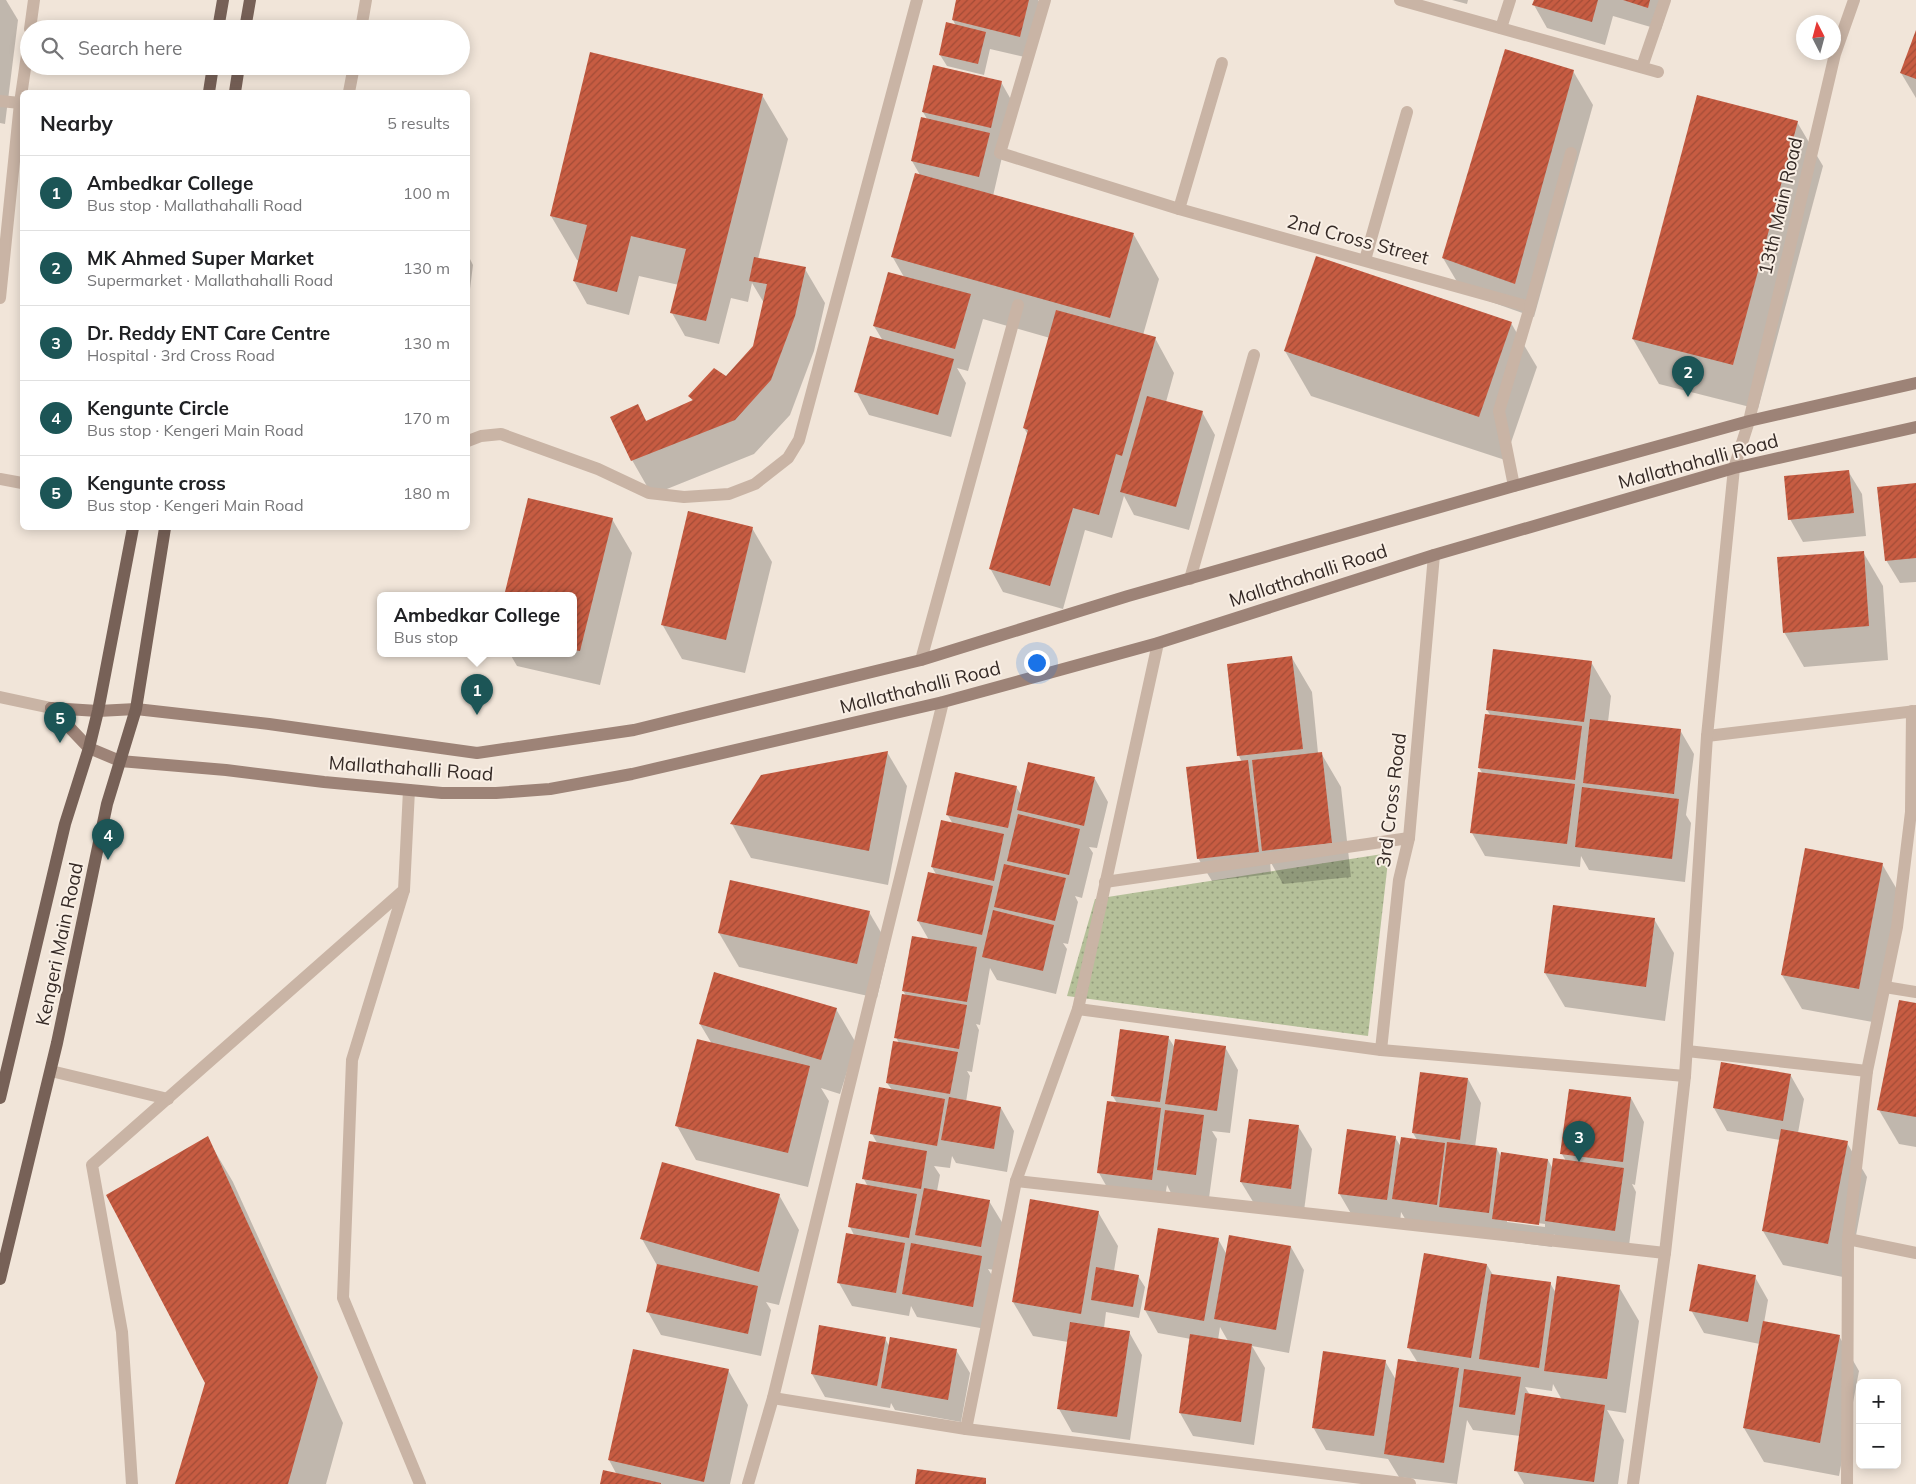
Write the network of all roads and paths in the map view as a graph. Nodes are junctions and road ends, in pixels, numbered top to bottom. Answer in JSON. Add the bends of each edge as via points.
{"nodes":[{"id":1,"x":34,"y":0,"type":"edge"},
{"id":2,"x":223,"y":0,"type":"edge"},
{"id":3,"x":250,"y":0,"type":"edge"},
{"id":4,"x":366,"y":0,"type":"edge"},
{"id":5,"x":916,"y":0,"type":"edge"},
{"id":6,"x":1045,"y":0,"type":"edge"},
{"id":7,"x":1400,"y":0,"type":"edge"},
{"id":8,"x":1510,"y":0,"type":"edge"},
{"id":9,"x":1665,"y":0,"type":"edge"},
{"id":10,"x":1854,"y":0,"type":"edge"},
{"id":11,"x":31,"y":20,"type":"edge"},
{"id":12,"x":220,"y":20,"type":"edge"},
{"id":13,"x":247,"y":20,"type":"edge"},
{"id":14,"x":363,"y":20,"type":"edge"},
{"id":15,"x":1501,"y":28,"type":"junction"},
{"id":16,"x":1222,"y":63,"type":"dead end"},
{"id":17,"x":1642,"y":67,"type":"junction"},
{"id":18,"x":1658,"y":72,"type":"dead end"},
{"id":19,"x":24,"y":75,"type":"edge"},
{"id":20,"x":212,"y":75,"type":"edge"},
{"id":21,"x":237,"y":75,"type":"edge"},
{"id":22,"x":352,"y":75,"type":"edge"},
{"id":23,"x":22,"y":90,"type":"edge"},
{"id":24,"x":209,"y":90,"type":"edge"},
{"id":25,"x":234,"y":90,"type":"edge"},
{"id":26,"x":349,"y":90,"type":"edge"},
{"id":27,"x":0,"y":101,"type":"edge"},
{"id":28,"x":20,"y":103,"type":"joint"},
{"id":29,"x":1406,"y":112,"type":"dead end"},
{"id":30,"x":1571,"y":153,"type":"dead end"},
{"id":31,"x":1179,"y":209,"type":"junction"},
{"id":32,"x":1365,"y":260,"type":"junction"},
{"id":33,"x":0,"y":298,"type":"edge"},
{"id":34,"x":1018,"y":305,"type":"dead end"},
{"id":35,"x":1530,"y":307,"type":"junction"},
{"id":36,"x":1254,"y":354,"type":"dead end"},
{"id":37,"x":1916,"y":383,"type":"edge"},
{"id":38,"x":1748,"y":421,"type":"junction"},
{"id":39,"x":1916,"y":428,"type":"edge"},
{"id":40,"x":470,"y":440,"type":"edge"},
{"id":41,"x":1734,"y":468,"type":"junction"},
{"id":42,"x":0,"y":479,"type":"edge"},
{"id":43,"x":20,"y":483,"type":"edge"},
{"id":44,"x":1514,"y":486,"type":"junction"},
{"id":45,"x":133,"y":530,"type":"edge"},
{"id":46,"x":165,"y":530,"type":"edge"},
{"id":47,"x":1434,"y":555,"type":"junction"},
{"id":48,"x":1190,"y":579,"type":"junction"},
{"id":49,"x":1158,"y":643,"type":"junction"},
{"id":50,"x":922,"y":660,"type":"junction"},
{"id":51,"x":0,"y":697,"type":"edge"},
{"id":52,"x":943,"y":702,"type":"junction"},
{"id":53,"x":51,"y":708,"type":"junction"},
{"id":54,"x":136,"y":709,"type":"junction"},
{"id":55,"x":98,"y":711,"type":"junction"},
{"id":56,"x":1914,"y":711,"type":"edge"},
{"id":57,"x":1706,"y":736,"type":"junction"},
{"id":58,"x":89,"y":748,"type":"junction"},
{"id":59,"x":120,"y":761,"type":"junction"},
{"id":60,"x":409,"y":790,"type":"junction"},
{"id":61,"x":1409,"y":838,"type":"junction"},
{"id":62,"x":1105,"y":882,"type":"junction"},
{"id":63,"x":404,"y":890,"type":"junction"},
{"id":64,"x":1886,"y":987,"type":"junction"},
{"id":65,"x":1916,"y":992,"type":"edge"},
{"id":66,"x":1078,"y":1009,"type":"junction"},
{"id":67,"x":1381,"y":1050,"type":"junction"},
{"id":68,"x":1687,"y":1051,"type":"junction"},
{"id":69,"x":50,"y":1071,"type":"junction"},
{"id":70,"x":1867,"y":1071,"type":"junction"},
{"id":71,"x":1685,"y":1076,"type":"junction"},
{"id":72,"x":0,"y":1098,"type":"edge"},
{"id":73,"x":168,"y":1099,"type":"junction"},
{"id":74,"x":1016,"y":1181,"type":"junction"},
{"id":75,"x":1848,"y":1239,"type":"junction"},
{"id":76,"x":1916,"y":1252,"type":"edge"},
{"id":77,"x":1665,"y":1253,"type":"junction"},
{"id":78,"x":0,"y":1279,"type":"edge"},
{"id":79,"x":773,"y":1398,"type":"junction"},
{"id":80,"x":966,"y":1429,"type":"junction"},
{"id":81,"x":132,"y":1484,"type":"edge"},
{"id":82,"x":420,"y":1484,"type":"edge"},
{"id":83,"x":748,"y":1484,"type":"edge"},
{"id":84,"x":1410,"y":1484,"type":"edge"},
{"id":85,"x":1633,"y":1484,"type":"edge"},
{"id":86,"x":1847,"y":1484,"type":"edge"}],
"edges":[{"from":1,"to":11,"type":"street"},
{"from":2,"to":12,"type":"main road"},
{"from":3,"to":13,"type":"main road"},
{"from":4,"to":14,"type":"street"},
{"from":5,"to":40,"type":"street","via":[[799,440],[788,458],[755,484],[729,494],[684,497],[649,493],[598,469],[501,434]]},
{"from":6,"to":31,"type":"street","name":"2nd Cross Street","via":[[1000,153]]},
{"from":7,"to":15,"type":"street"},
{"from":8,"to":15,"type":"street"},
{"from":9,"to":17,"type":"street"},
{"from":10,"to":38,"type":"street","name":"13th Main Road","via":[[1835,54]]},
{"from":15,"to":17,"type":"street"},
{"from":16,"to":31,"type":"street"},
{"from":17,"to":18,"type":"street"},
{"from":19,"to":23,"type":"street"},
{"from":20,"to":24,"type":"main road"},
{"from":21,"to":25,"type":"main road"},
{"from":22,"to":26,"type":"street"},
{"from":27,"to":28,"type":"street"},
{"from":28,"to":33,"type":"street"},
{"from":29,"to":32,"type":"street"},
{"from":30,"to":35,"type":"street"},
{"from":31,"to":32,"type":"street","name":"2nd Cross Street"},
{"from":32,"to":35,"type":"street","name":"2nd Cross Street"},
{"from":34,"to":50,"type":"street"},
{"from":35,"to":44,"type":"street","via":[[1499,411]]},
{"from":36,"to":48,"type":"street"},
{"from":37,"to":38,"type":"main road","name":"Mallathahalli Road"},
{"from":38,"to":41,"type":"street","name":"13th Main Road"},
{"from":38,"to":44,"type":"main road","name":"Mallathahalli Road"},
{"from":39,"to":41,"type":"main road","name":"Mallathahalli Road"},
{"from":41,"to":47,"type":"main road","name":"Mallathahalli Road"},
{"from":41,"to":57,"type":"street","name":"13th Main Road"},
{"from":42,"to":43,"type":"street"},
{"from":44,"to":48,"type":"main road","name":"Mallathahalli Road"},
{"from":45,"to":55,"type":"main road","name":"Kengeri Main Road"},
{"from":46,"to":54,"type":"main road","name":"Kengeri Main Road"},
{"from":47,"to":49,"type":"main road","name":"Mallathahalli Road"},
{"from":47,"to":61,"type":"street","name":"3rd Cross Road"},
{"from":48,"to":50,"type":"main road","name":"Mallathahalli Road"},
{"from":49,"to":52,"type":"main road","name":"Mallathahalli Road"},
{"from":49,"to":62,"type":"street"},
{"from":50,"to":54,"type":"main road","name":"Mallathahalli Road","via":[[634,730],[477,753]]},
{"from":51,"to":53,"type":"street"},
{"from":52,"to":60,"type":"main road","name":"Mallathahalli Road","via":[[632,774],[550,789],[496,793]]},
{"from":52,"to":79,"type":"street"},
{"from":53,"to":55,"type":"main road","name":"Mallathahalli Road"},
{"from":53,"to":58,"type":"main road"},
{"from":54,"to":55,"type":"main road","name":"Mallathahalli Road"},
{"from":54,"to":59,"type":"main road","name":"Kengeri Main Road"},
{"from":55,"to":58,"type":"main road","name":"Kengeri Main Road"},
{"from":56,"to":57,"type":"street"},
{"from":56,"to":64,"type":"street","via":[[1911,812]]},
{"from":57,"to":68,"type":"street","name":"13th Main Road"},
{"from":58,"to":59,"type":"main road","name":"Mallathahalli Road"},
{"from":58,"to":72,"type":"main road","name":"Kengeri Main Road","via":[[65,824]]},
{"from":59,"to":60,"type":"main road","name":"Mallathahalli Road"},
{"from":59,"to":69,"type":"main road","name":"Kengeri Main Road","via":[[107,804]]},
{"from":60,"to":63,"type":"street"},
{"from":61,"to":62,"type":"street"},
{"from":61,"to":67,"type":"street","name":"3rd Cross Road","via":[[1400,880]]},
{"from":62,"to":66,"type":"street"},
{"from":63,"to":73,"type":"street"},
{"from":63,"to":82,"type":"street","via":[[352,1060],[343,1298]]},
{"from":64,"to":65,"type":"street"},
{"from":64,"to":70,"type":"street"},
{"from":66,"to":67,"type":"street"},
{"from":66,"to":74,"type":"street"},
{"from":67,"to":71,"type":"street"},
{"from":68,"to":70,"type":"street"},
{"from":68,"to":71,"type":"street","name":"13th Main Road"},
{"from":69,"to":73,"type":"street"},
{"from":69,"to":78,"type":"main road","name":"Kengeri Main Road"},
{"from":70,"to":75,"type":"street"},
{"from":71,"to":77,"type":"street","name":"13th Main Road"},
{"from":73,"to":81,"type":"street","via":[[92,1165],[122,1332]]},
{"from":74,"to":77,"type":"street"},
{"from":74,"to":80,"type":"street"},
{"from":75,"to":76,"type":"street"},
{"from":75,"to":86,"type":"street"},
{"from":77,"to":85,"type":"street","name":"13th Main Road"},
{"from":79,"to":80,"type":"street"},
{"from":79,"to":83,"type":"street"},
{"from":80,"to":84,"type":"street"}]}
